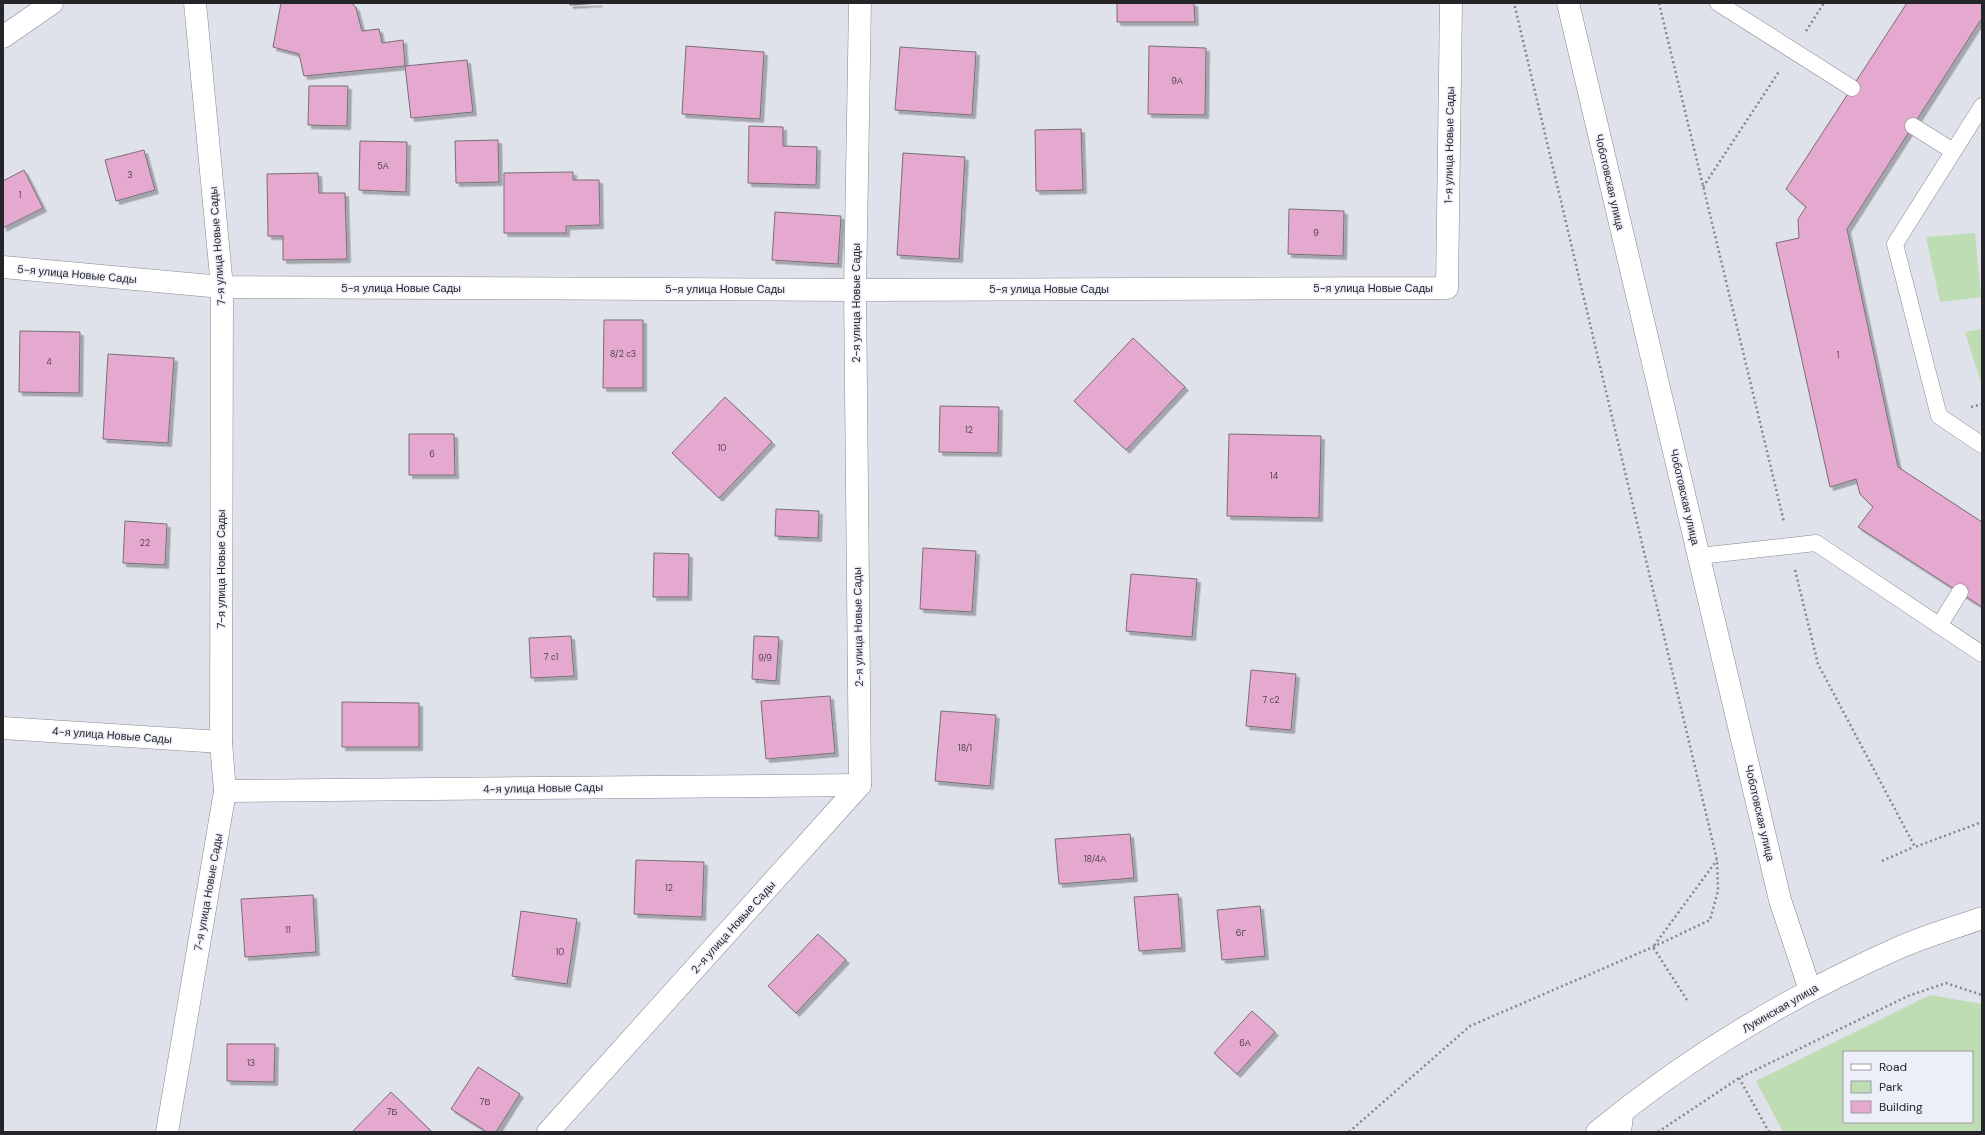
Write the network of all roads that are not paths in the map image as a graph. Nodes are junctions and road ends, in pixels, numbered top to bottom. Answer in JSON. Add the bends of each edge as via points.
{"nodes":[{"id":1,"x":52,"y":3,"type":"edge"},
{"id":2,"x":195,"y":3,"type":"edge"},
{"id":3,"x":860,"y":3,"type":"edge"},
{"id":4,"x":1451,"y":3,"type":"edge"},
{"id":5,"x":1568,"y":3,"type":"edge"},
{"id":6,"x":1718,"y":3,"type":"edge"},
{"id":7,"x":3,"y":37,"type":"edge"},
{"id":8,"x":1852,"y":88,"type":"dead end"},
{"id":9,"x":1982,"y":106,"type":"edge"},
{"id":10,"x":1913,"y":126,"type":"dead end"},
{"id":11,"x":1952,"y":151,"type":"junction"},
{"id":12,"x":3,"y":267,"type":"edge"},
{"id":13,"x":222,"y":287,"type":"junction"},
{"id":14,"x":1448,"y":288,"type":"joint"},
{"id":15,"x":854,"y":290,"type":"junction"},
{"id":16,"x":1982,"y":445,"type":"edge"},
{"id":17,"x":1699,"y":556,"type":"junction"},
{"id":18,"x":1960,"y":592,"type":"dead end"},
{"id":19,"x":1940,"y":626,"type":"junction"},
{"id":20,"x":1982,"y":654,"type":"edge"},
{"id":21,"x":3,"y":728,"type":"edge"},
{"id":22,"x":221,"y":742,"type":"junction"},
{"id":23,"x":860,"y":785,"type":"junction"},
{"id":24,"x":225,"y":791,"type":"junction"},
{"id":25,"x":1982,"y":918,"type":"edge"},
{"id":26,"x":1810,"y":990,"type":"junction"},
{"id":27,"x":1626,"y":1108,"type":"junction"},
{"id":28,"x":552,"y":1131,"type":"edge"},
{"id":29,"x":167,"y":1132,"type":"edge"},
{"id":30,"x":1597,"y":1132,"type":"edge"},
{"id":31,"x":1623,"y":1132,"type":"edge"}],
"edges":[{"from":1,"to":7,"type":"street"},
{"from":2,"to":13,"type":"street","name":"7-я улица Новые Сады"},
{"from":3,"to":15,"type":"street","name":"2-я улица Новые Сады"},
{"from":4,"to":14,"type":"street","name":"1-я улица Новые Сады"},
{"from":5,"to":17,"type":"street","name":"Чоботовская улица"},
{"from":6,"to":8,"type":"lane"},
{"from":9,"to":11,"type":"lane"},
{"from":10,"to":11,"type":"lane"},
{"from":11,"to":16,"type":"lane","via":[[1895,244],[1939,416]]},
{"from":12,"to":13,"type":"street","name":"5-я улица Новые Сады"},
{"from":13,"to":15,"type":"street","name":"5-я улица Новые Сады"},
{"from":13,"to":22,"type":"street","name":"7-я улица Новые Сады"},
{"from":14,"to":15,"type":"street","name":"5-я улица Новые Сады"},
{"from":15,"to":23,"type":"street","name":"2-я улица Новые Сады"},
{"from":17,"to":19,"type":"lane","via":[[1816,543]]},
{"from":17,"to":26,"type":"street","name":"Чоботовская улица","via":[[1780,900]]},
{"from":18,"to":19,"type":"lane"},
{"from":19,"to":20,"type":"lane"},
{"from":21,"to":22,"type":"street","name":"4-я улица Новые Сады"},
{"from":22,"to":24,"type":"street","name":"7-я улица Новые Сады"},
{"from":23,"to":24,"type":"street","name":"4-я улица Новые Сады"},
{"from":23,"to":28,"type":"street","name":"2-я улица Новые Сады"},
{"from":24,"to":29,"type":"street","name":"7-я улица Новые Сады"},
{"from":25,"to":26,"type":"street","name":"Лукинская улица","via":[[1898,948]]},
{"from":26,"to":27,"type":"street","name":"Лукинская улица","via":[[1719,1045]]},
{"from":27,"to":30,"type":"street","name":"Лукинская улица"},
{"from":27,"to":31,"type":"lane"}]}
